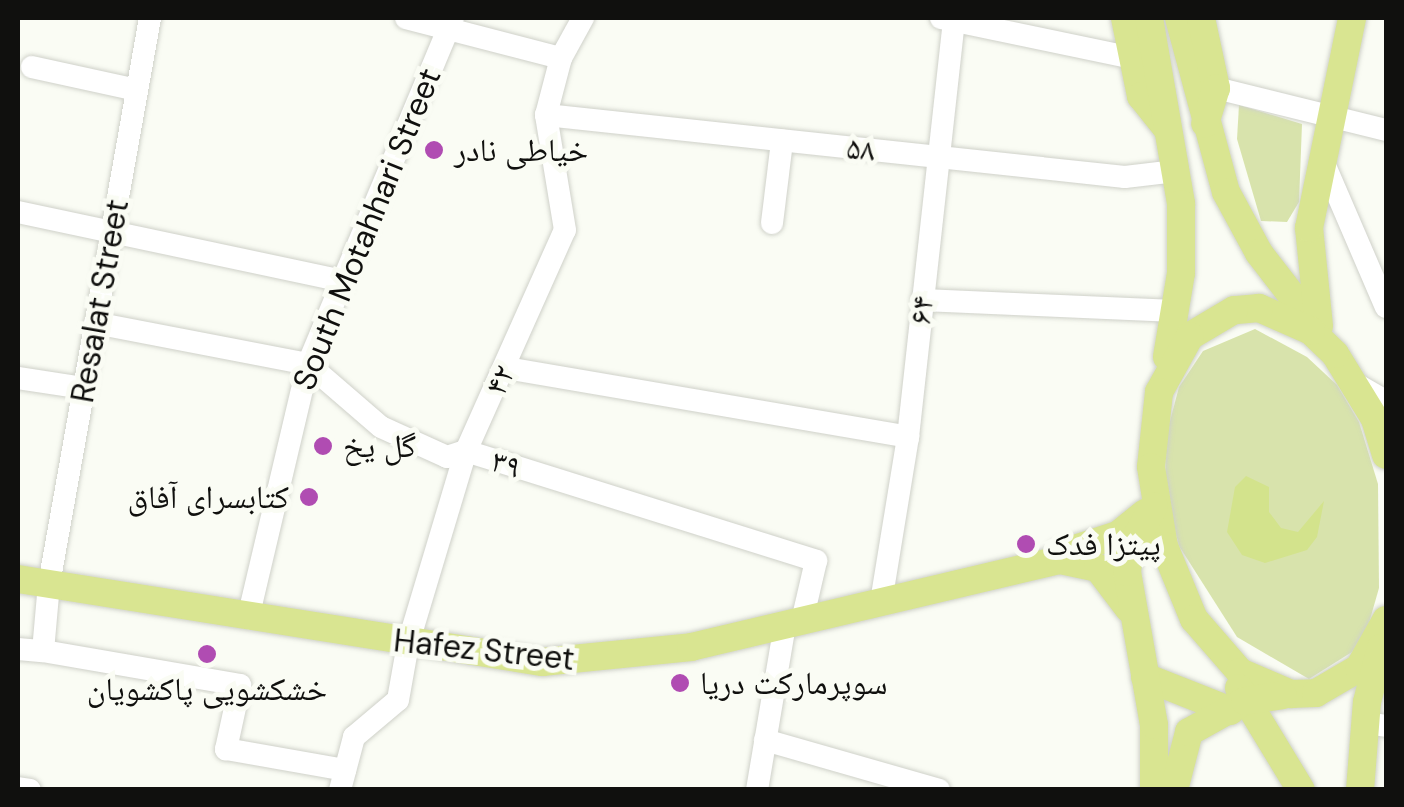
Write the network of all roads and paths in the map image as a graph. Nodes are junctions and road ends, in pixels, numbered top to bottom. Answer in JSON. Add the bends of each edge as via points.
{"nodes":[{"id":1,"x":150,"y":18,"type":"edge"},
{"id":2,"x":406,"y":18,"type":"edge"},
{"id":3,"x":584,"y":18,"type":"edge"},
{"id":4,"x":1125,"y":18,"type":"edge"},
{"id":5,"x":1149,"y":18,"type":"edge"},
{"id":6,"x":1179,"y":18,"type":"edge"},
{"id":7,"x":1201,"y":18,"type":"edge"},
{"id":8,"x":1352,"y":18,"type":"edge"},
{"id":9,"x":949,"y":19,"type":"edge"},
{"id":10,"x":451,"y":22,"type":"edge"},
{"id":11,"x":560,"y":58,"type":"junction"},
{"id":12,"x":1133,"y":58,"type":"junction"},
{"id":13,"x":32,"y":67,"type":"dead end"},
{"id":14,"x":1216,"y":88,"type":"junction"},
{"id":15,"x":138,"y":90,"type":"junction"},
{"id":16,"x":546,"y":115,"type":"junction"},
{"id":17,"x":1331,"y":119,"type":"junction"},
{"id":18,"x":1204,"y":124,"type":"junction"},
{"id":19,"x":1386,"y":130,"type":"edge"},
{"id":20,"x":1170,"y":132,"type":"junction"},
{"id":21,"x":782,"y":141,"type":"junction"},
{"id":22,"x":941,"y":158,"type":"junction"},
{"id":23,"x":1323,"y":161,"type":"junction"},
{"id":24,"x":1176,"y":171,"type":"junction"},
{"id":25,"x":18,"y":212,"type":"edge"},
{"id":26,"x":772,"y":223,"type":"dead end"},
{"id":27,"x":112,"y":229,"type":"junction"},
{"id":28,"x":343,"y":281,"type":"junction"},
{"id":29,"x":922,"y":300,"type":"junction"},
{"id":30,"x":1386,"y":307,"type":"edge"},
{"id":31,"x":1176,"y":311,"type":"junction"},
{"id":32,"x":96,"y":324,"type":"junction"},
{"id":33,"x":1328,"y":343,"type":"junction"},
{"id":34,"x":308,"y":364,"type":"junction"},
{"id":35,"x":506,"y":368,"type":"junction"},
{"id":36,"x":18,"y":378,"type":"edge"},
{"id":37,"x":1356,"y":384,"type":"junction"},
{"id":38,"x":84,"y":388,"type":"junction"},
{"id":39,"x":1159,"y":392,"type":"junction"},
{"id":40,"x":1386,"y":401,"type":"edge"},
{"id":41,"x":908,"y":437,"type":"junction"},
{"id":42,"x":466,"y":451,"type":"junction"},
{"id":43,"x":1386,"y":455,"type":"edge"},
{"id":44,"x":1154,"y":506,"type":"junction"},
{"id":45,"x":1006,"y":572,"type":"junction"},
{"id":46,"x":18,"y":578,"type":"edge"},
{"id":47,"x":49,"y":584,"type":"junction"},
{"id":48,"x":881,"y":602,"type":"junction"},
{"id":49,"x":1129,"y":609,"type":"junction"},
{"id":50,"x":248,"y":618,"type":"junction"},
{"id":51,"x":1386,"y":623,"type":"edge"},
{"id":52,"x":794,"y":624,"type":"junction"},
{"id":53,"x":408,"y":644,"type":"junction"},
{"id":54,"x":18,"y":649,"type":"edge"},
{"id":55,"x":1221,"y":650,"type":"junction"},
{"id":56,"x":44,"y":651,"type":"junction"},
{"id":57,"x":1145,"y":677,"type":"junction"},
{"id":58,"x":1291,"y":694,"type":"junction"},
{"id":59,"x":1235,"y":705,"type":"junction"},
{"id":60,"x":1376,"y":725,"type":"edge"},
{"id":61,"x":766,"y":740,"type":"junction"},
{"id":62,"x":1288,"y":776,"type":"edge"},
{"id":63,"x":342,"y":780,"type":"edge"},
{"id":64,"x":1363,"y":781,"type":"edge"},
{"id":65,"x":18,"y":788,"type":"edge"},
{"id":66,"x":30,"y":790,"type":"edge"},
{"id":67,"x":757,"y":790,"type":"edge"},
{"id":68,"x":939,"y":790,"type":"edge"},
{"id":69,"x":1154,"y":790,"type":"edge"},
{"id":70,"x":1174,"y":790,"type":"edge"},
{"id":71,"x":1301,"y":790,"type":"edge"}],
"edges":[{"from":1,"to":15,"type":"street","name":"Resalat Street"},
{"from":2,"to":10,"type":"street"},
{"from":3,"to":11,"type":"street"},
{"from":4,"to":12,"type":"main road"},
{"from":5,"to":20,"type":"main road"},
{"from":6,"to":18,"type":"main road"},
{"from":7,"to":14,"type":"main road"},
{"from":8,"to":17,"type":"main road"},
{"from":9,"to":12,"type":"street"},
{"from":9,"to":22,"type":"street","name":"۶۴"},
{"from":10,"to":11,"type":"street"},
{"from":10,"to":28,"type":"street","name":"South Motahhari Street"},
{"from":11,"to":16,"type":"street"},
{"from":12,"to":20,"type":"main road","via":[[1141,96]]},
{"from":13,"to":15,"type":"street"},
{"from":14,"to":17,"type":"street"},
{"from":14,"to":18,"type":"main road"},
{"from":15,"to":27,"type":"street","name":"Resalat Street"},
{"from":16,"to":21,"type":"street","name":"۵۸"},
{"from":16,"to":35,"type":"street","name":"۴۲","via":[[565,230]]},
{"from":17,"to":19,"type":"street"},
{"from":17,"to":23,"type":"main road"},
{"from":18,"to":33,"type":"main road","via":[[1240,222]]},
{"from":20,"to":24,"type":"main road"},
{"from":21,"to":22,"type":"street","name":"۵۸"},
{"from":21,"to":26,"type":"street"},
{"from":22,"to":24,"type":"street","name":"۵۸","via":[[1125,177]]},
{"from":22,"to":29,"type":"street","name":"۶۴"},
{"from":23,"to":30,"type":"street"},
{"from":23,"to":33,"type":"main road","via":[[1309,228]]},
{"from":24,"to":31,"type":"main road","via":[[1182,204]]},
{"from":25,"to":27,"type":"street"},
{"from":27,"to":28,"type":"street"},
{"from":27,"to":32,"type":"street","name":"Resalat Street"},
{"from":28,"to":34,"type":"street","name":"South Motahhari Street"},
{"from":29,"to":31,"type":"street"},
{"from":29,"to":41,"type":"street","name":"۶۴"},
{"from":31,"to":39,"type":"main road"},
{"from":32,"to":34,"type":"street","name":"۳۹"},
{"from":32,"to":38,"type":"street","name":"Resalat Street"},
{"from":33,"to":37,"type":"main road"},
{"from":33,"to":39,"type":"main road","via":[[1285,316],[1234,310],[1190,336]]},
{"from":34,"to":42,"type":"street","name":"۳۹","via":[[381,426],[448,457]]},
{"from":34,"to":50,"type":"street","name":"South Motahhari Street"},
{"from":35,"to":41,"type":"street"},
{"from":35,"to":42,"type":"street","name":"۴۲"},
{"from":36,"to":38,"type":"street"},
{"from":37,"to":40,"type":"street"},
{"from":37,"to":43,"type":"main road"},
{"from":38,"to":47,"type":"street","name":"Resalat Street"},
{"from":39,"to":44,"type":"main road"},
{"from":41,"to":48,"type":"street","name":"۶۴"},
{"from":42,"to":52,"type":"street","name":"۳۹","via":[[816,561]]},
{"from":42,"to":53,"type":"street","name":"۴۲"},
{"from":44,"to":45,"type":"main road","name":"Hafez Street","via":[[1118,535]]},
{"from":44,"to":49,"type":"main road","via":[[1130,548]]},
{"from":44,"to":55,"type":"main road","via":[[1176,584]]},
{"from":45,"to":48,"type":"main road","name":"Hafez Street"},
{"from":45,"to":49,"type":"main road","name":"Hafez Street","via":[[1087,562],[1111,579]]},
{"from":46,"to":47,"type":"main road","name":"Hafez Street"},
{"from":47,"to":50,"type":"main road","name":"Hafez Street"},
{"from":47,"to":56,"type":"street","name":"Resalat Street"},
{"from":48,"to":52,"type":"main road","name":"Hafez Street"},
{"from":49,"to":57,"type":"main road"},
{"from":50,"to":53,"type":"main road","name":"Hafez Street"},
{"from":51,"to":58,"type":"main road","via":[[1359,668],[1339,684]]},
{"from":51,"to":60,"type":"main road"},
{"from":52,"to":53,"type":"main road","name":"Hafez Street","via":[[585,661],[488,658]]},
{"from":52,"to":61,"type":"street"},
{"from":53,"to":63,"type":"street","name":"۴۲","via":[[398,700],[354,737]]},
{"from":54,"to":56,"type":"street"},
{"from":55,"to":58,"type":"main road","via":[[1240,672]]},
{"from":55,"to":59,"type":"main road"},
{"from":56,"to":63,"type":"street","via":[[240,686],[226,749]]},
{"from":57,"to":59,"type":"main road"},
{"from":57,"to":69,"type":"main road","via":[[1154,726]]},
{"from":58,"to":59,"type":"main road"},
{"from":59,"to":62,"type":"main road","via":[[1264,732]]},
{"from":59,"to":70,"type":"main road","via":[[1189,732]]},
{"from":60,"to":64,"type":"main road"},
{"from":61,"to":67,"type":"street"},
{"from":61,"to":68,"type":"street"},
{"from":62,"to":71,"type":"main road"},
{"from":65,"to":66,"type":"street"}]}
